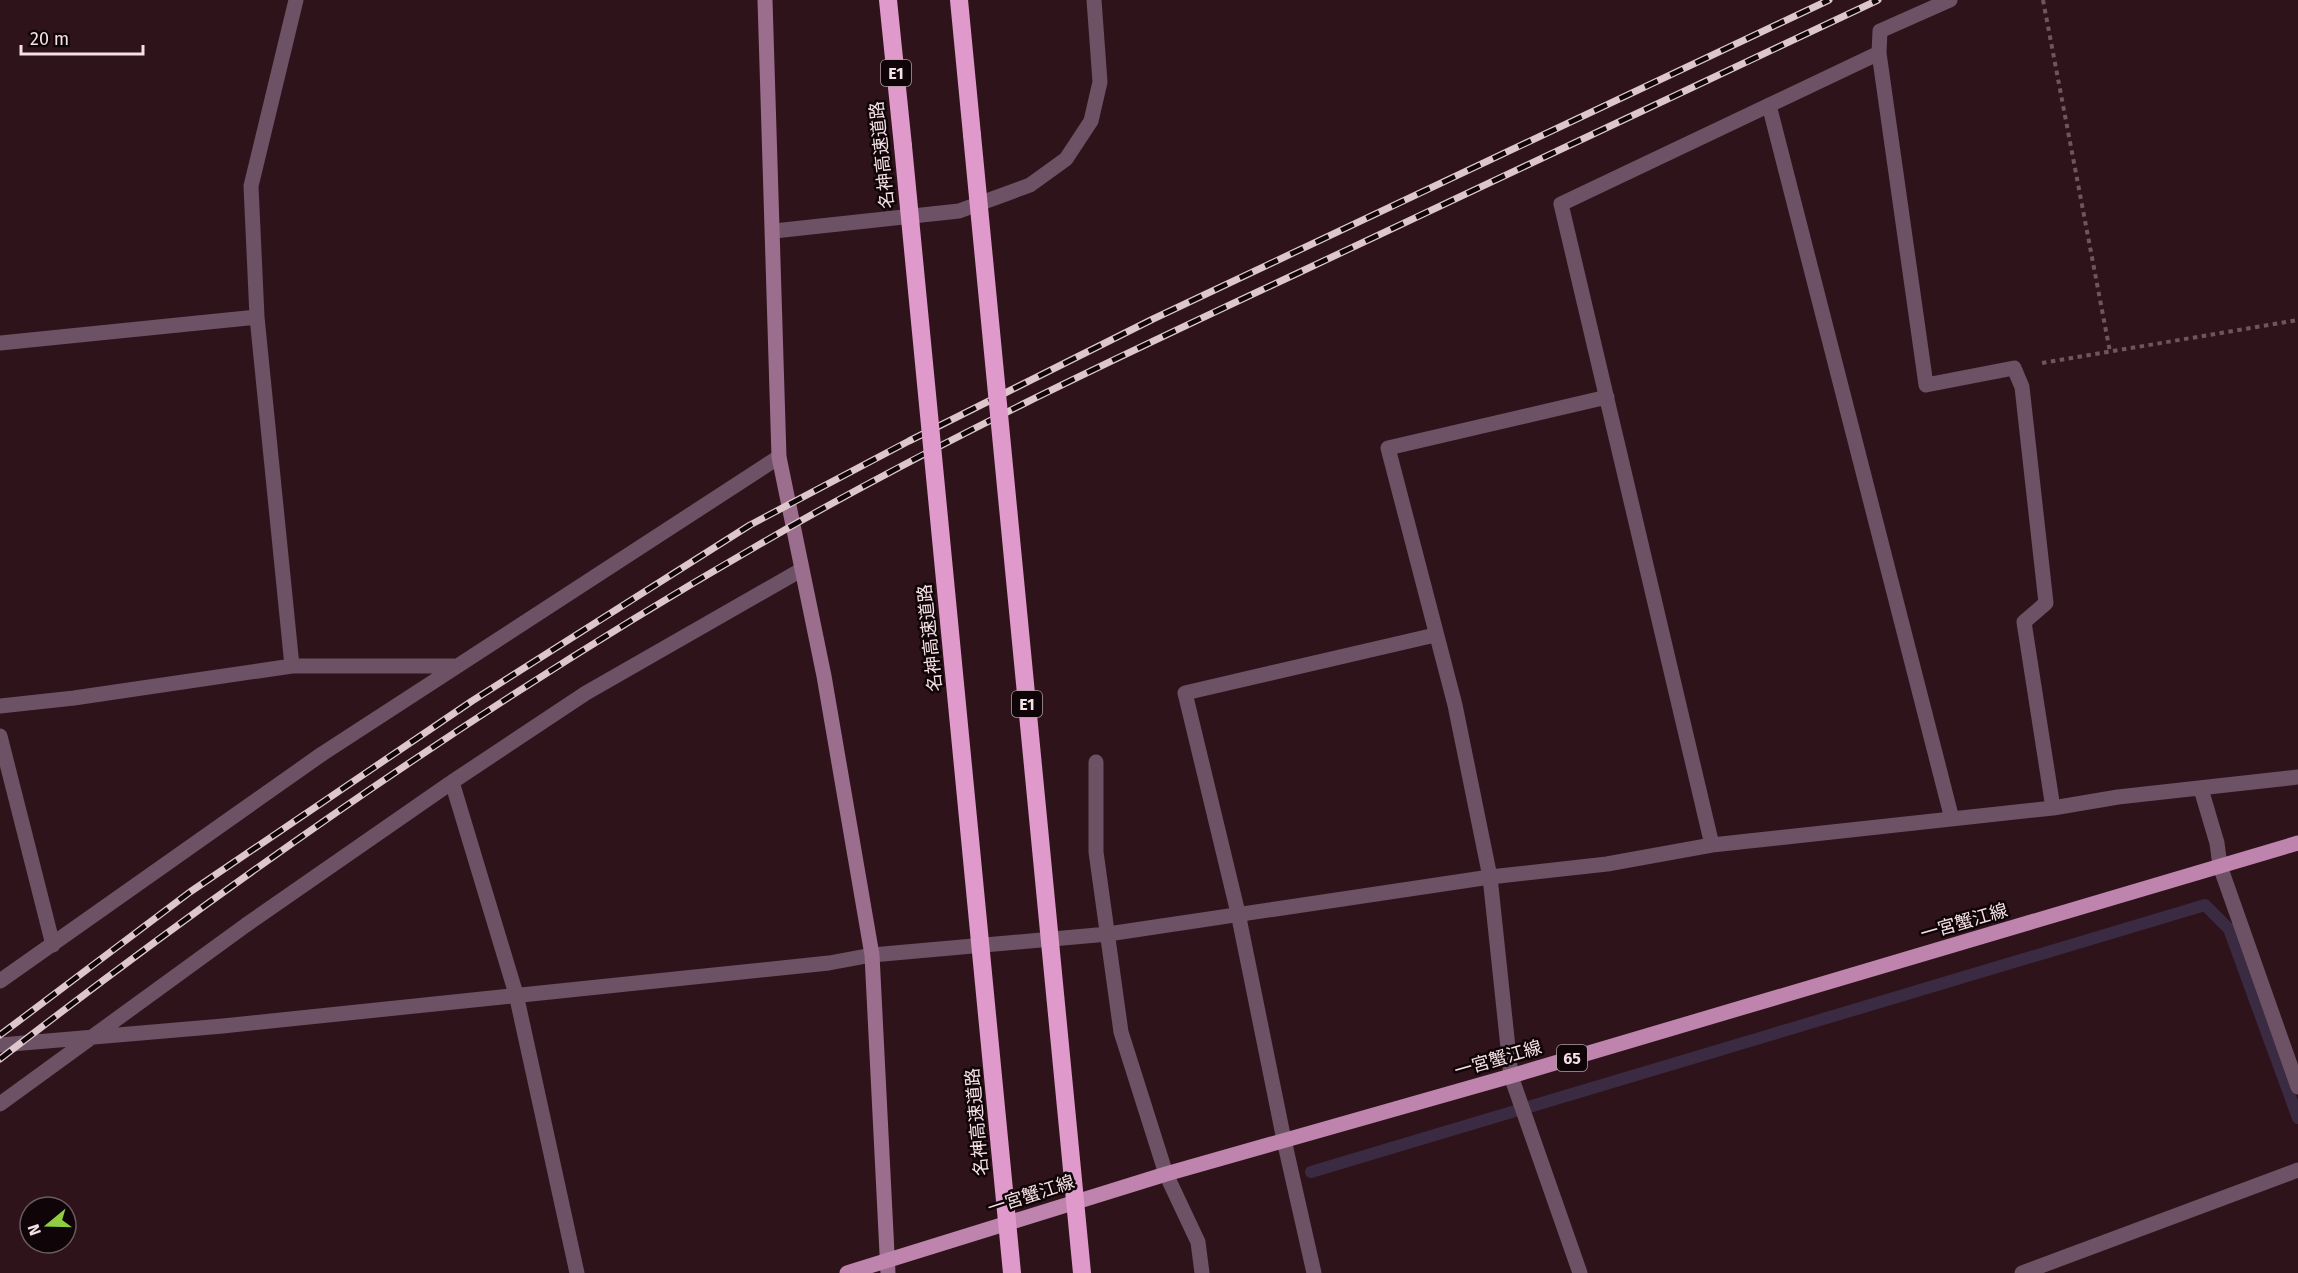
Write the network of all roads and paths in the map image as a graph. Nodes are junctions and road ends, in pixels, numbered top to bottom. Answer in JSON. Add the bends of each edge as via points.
{"nodes":[{"id":1,"x":296,"y":0,"type":"edge"},
{"id":2,"x":765,"y":0,"type":"edge"},
{"id":3,"x":888,"y":0,"type":"edge"},
{"id":4,"x":960,"y":0,"type":"edge"},
{"id":5,"x":1094,"y":0,"type":"edge"},
{"id":6,"x":1950,"y":0,"type":"edge"},
{"id":7,"x":2043,"y":0,"type":"edge"},
{"id":8,"x":1879,"y":53,"type":"junction"},
{"id":9,"x":1768,"y":105,"type":"junction"},
{"id":10,"x":774,"y":231,"type":"junction"},
{"id":11,"x":257,"y":317,"type":"junction"},
{"id":12,"x":2298,"y":320,"type":"edge"},
{"id":13,"x":0,"y":343,"type":"edge"},
{"id":14,"x":2110,"y":352,"type":"junction"},
{"id":15,"x":2014,"y":368,"type":"junction"},
{"id":16,"x":1607,"y":397,"type":"junction"},
{"id":17,"x":779,"y":457,"type":"junction"},
{"id":18,"x":801,"y":570,"type":"junction"},
{"id":19,"x":1435,"y":635,"type":"junction"},
{"id":20,"x":292,"y":666,"type":"junction"},
{"id":21,"x":454,"y":666,"type":"junction"},
{"id":22,"x":0,"y":706,"type":"edge"},
{"id":23,"x":0,"y":736,"type":"edge"},
{"id":24,"x":1096,"y":762,"type":"dead end"},
{"id":25,"x":2298,"y":777,"type":"edge"},
{"id":26,"x":452,"y":782,"type":"junction"},
{"id":27,"x":2201,"y":789,"type":"junction"},
{"id":28,"x":2053,"y":808,"type":"junction"},
{"id":29,"x":1952,"y":819,"type":"junction"},
{"id":30,"x":2298,"y":843,"type":"edge"},
{"id":31,"x":1712,"y":845,"type":"junction"},
{"id":32,"x":2220,"y":866,"type":"junction"},
{"id":33,"x":1490,"y":877,"type":"junction"},
{"id":34,"x":1238,"y":914,"type":"junction"},
{"id":35,"x":1108,"y":934,"type":"junction"},
{"id":36,"x":52,"y":945,"type":"junction"},
{"id":37,"x":872,"y":955,"type":"junction"},
{"id":38,"x":0,"y":981,"type":"edge"},
{"id":39,"x":516,"y":994,"type":"junction"},
{"id":40,"x":93,"y":1038,"type":"junction"},
{"id":41,"x":0,"y":1046,"type":"edge"},
{"id":42,"x":1511,"y":1076,"type":"junction"},
{"id":43,"x":2298,"y":1087,"type":"edge"},
{"id":44,"x":0,"y":1104,"type":"edge"},
{"id":45,"x":1284,"y":1140,"type":"junction"},
{"id":46,"x":2298,"y":1170,"type":"edge"},
{"id":47,"x":1166,"y":1174,"type":"junction"},
{"id":48,"x":888,"y":1267,"type":"edge"},
{"id":49,"x":577,"y":1273,"type":"edge"},
{"id":50,"x":847,"y":1273,"type":"edge"},
{"id":51,"x":1012,"y":1273,"type":"edge"},
{"id":52,"x":1082,"y":1273,"type":"edge"},
{"id":53,"x":1202,"y":1273,"type":"edge"},
{"id":54,"x":1314,"y":1273,"type":"edge"},
{"id":55,"x":1581,"y":1273,"type":"edge"},
{"id":56,"x":2022,"y":1273,"type":"edge"}],
"edges":[{"from":1,"to":11,"type":"street","via":[[251,186]]},
{"from":2,"to":10,"type":"street"},
{"from":3,"to":51,"type":"highway","name":"名神高速道路","number":"E1","bridge":true},
{"from":4,"to":52,"type":"highway","number":"E1","bridge":true},
{"from":5,"to":10,"type":"street","via":[[1100,82],[1091,121],[1066,159],[1030,185],[959,211]]},
{"from":6,"to":8,"type":"street","via":[[1880,31]]},
{"from":7,"to":14,"type":"path"},
{"from":8,"to":9,"type":"street"},
{"from":8,"to":15,"type":"street","via":[[1926,386]]},
{"from":9,"to":16,"type":"street","via":[[1561,204]]},
{"from":9,"to":29,"type":"street"},
{"from":10,"to":17,"type":"street"},
{"from":11,"to":13,"type":"street"},
{"from":11,"to":20,"type":"street"},
{"from":12,"to":14,"type":"path"},
{"from":14,"to":15,"type":"path"},
{"from":15,"to":28,"type":"street","via":[[2022,387],[2046,603],[2024,622]]},
{"from":16,"to":19,"type":"street","via":[[1388,448]]},
{"from":16,"to":31,"type":"street"},
{"from":17,"to":18,"type":"street"},
{"from":17,"to":21,"type":"street","via":[[626,559]]},
{"from":18,"to":26,"type":"street","via":[[586,693]]},
{"from":18,"to":37,"type":"street","via":[[824,676]]},
{"from":19,"to":33,"type":"street","via":[[1455,705]]},
{"from":19,"to":34,"type":"street","via":[[1185,693]]},
{"from":20,"to":21,"type":"street"},
{"from":20,"to":22,"type":"street"},
{"from":21,"to":36,"type":"street"},
{"from":23,"to":36,"type":"street"},
{"from":24,"to":35,"type":"street","via":[[1096,852]]},
{"from":25,"to":27,"type":"street"},
{"from":26,"to":39,"type":"street"},
{"from":26,"to":40,"type":"street","via":[[246,925]]},
{"from":27,"to":28,"type":"street"},
{"from":27,"to":32,"type":"street"},
{"from":28,"to":29,"type":"street"},
{"from":29,"to":31,"type":"street"},
{"from":30,"to":32,"type":"main road","name":"一宮蟹江線","number":"65"},
{"from":31,"to":33,"type":"street","via":[[1606,864]]},
{"from":32,"to":42,"type":"main road","name":"一宮蟹江線","number":"65"},
{"from":32,"to":43,"type":"street"},
{"from":33,"to":34,"type":"street"},
{"from":33,"to":42,"type":"street"},
{"from":34,"to":35,"type":"street"},
{"from":34,"to":45,"type":"street"},
{"from":35,"to":37,"type":"street"},
{"from":35,"to":47,"type":"street","via":[[1121,1032]]},
{"from":36,"to":38,"type":"street"},
{"from":37,"to":39,"type":"street","via":[[829,963]]},
{"from":37,"to":48,"type":"street"},
{"from":39,"to":40,"type":"street"},
{"from":39,"to":49,"type":"street"},
{"from":40,"to":41,"type":"street"},
{"from":40,"to":44,"type":"street"},
{"from":42,"to":45,"type":"main road","name":"一宮蟹江線","number":"65"},
{"from":42,"to":55,"type":"street"},
{"from":45,"to":47,"type":"main road","name":"一宮蟹江線","number":"65"},
{"from":45,"to":54,"type":"street"},
{"from":46,"to":56,"type":"street"},
{"from":47,"to":48,"type":"main road","name":"一宮蟹江線","number":"65"},
{"from":47,"to":53,"type":"street","via":[[1198,1242]]},
{"from":48,"to":50,"type":"main road","name":"一宮蟹江線","number":"65"}]}
